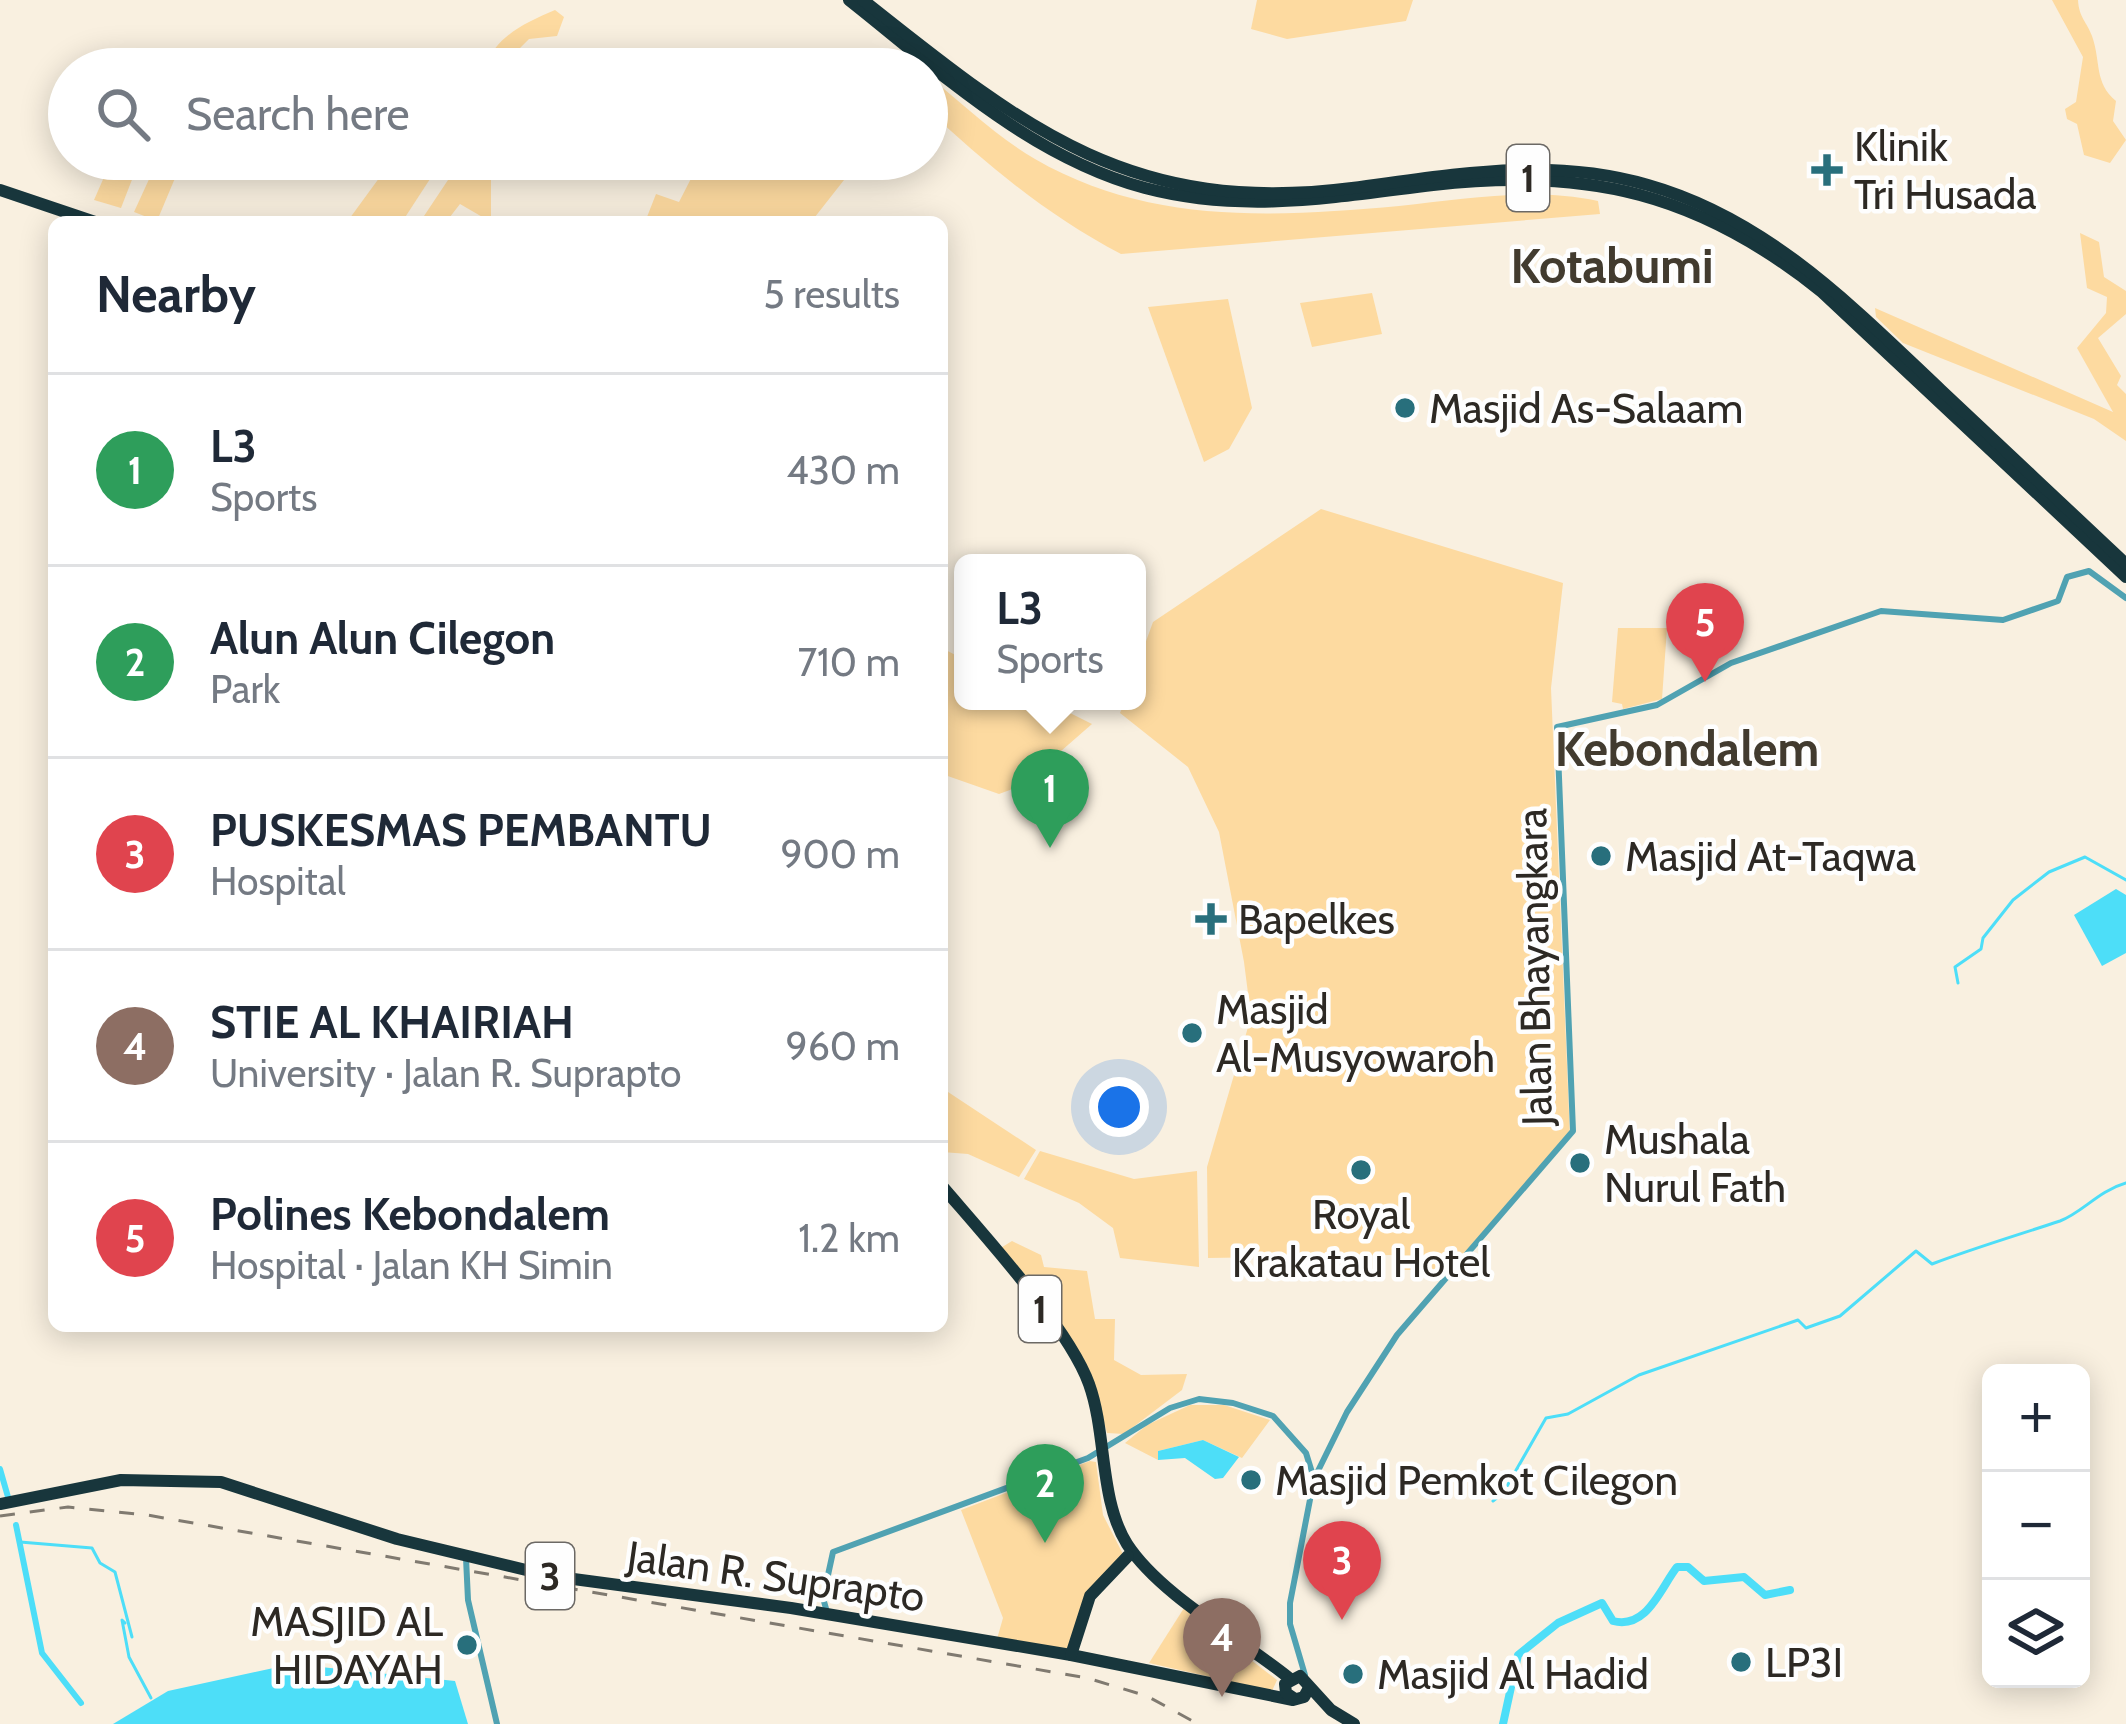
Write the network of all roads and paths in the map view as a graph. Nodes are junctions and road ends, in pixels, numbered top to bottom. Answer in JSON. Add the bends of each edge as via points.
{"nodes":[{"id":1,"x":849,"y":0,"type":"edge"},
{"id":2,"x":863,"y":0,"type":"edge"},
{"id":3,"x":911,"y":48,"type":"edge"},
{"id":4,"x":924,"y":48,"type":"edge"},
{"id":5,"x":948,"y":67,"type":"edge"},
{"id":6,"x":948,"y":77,"type":"edge"},
{"id":7,"x":0,"y":190,"type":"edge"},
{"id":8,"x":77,"y":216,"type":"edge"},
{"id":9,"x":2126,"y":564,"type":"edge"},
{"id":10,"x":2126,"y":577,"type":"edge"},
{"id":11,"x":2126,"y":598,"type":"edge"},
{"id":12,"x":948,"y":1193,"type":"edge"},
{"id":13,"x":948,"y":1203,"type":"edge"},
{"id":14,"x":1102,"y":1451,"type":"junction"},
{"id":15,"x":1314,"y":1479,"type":"junction"},
{"id":16,"x":7,"y":1502,"type":"edge"},
{"id":17,"x":1128,"y":1556,"type":"junction"},
{"id":18,"x":466,"y":1557,"type":"junction"},
{"id":19,"x":823,"y":1598,"type":"junction"},
{"id":20,"x":791,"y":1608,"type":"junction"},
{"id":21,"x":830,"y":1615,"type":"junction"},
{"id":22,"x":1072,"y":1654,"type":"junction"},
{"id":23,"x":1287,"y":1681,"type":"junction"},
{"id":24,"x":1304,"y":1693,"type":"junction"},
{"id":25,"x":496,"y":1724,"type":"edge"},
{"id":26,"x":1343,"y":1724,"type":"edge"},
{"id":27,"x":1354,"y":1724,"type":"edge"}],
"edges":[{"from":1,"to":3,"type":"highway","number":"1"},
{"from":2,"to":4,"type":"highway","number":"1"},
{"from":5,"to":9,"type":"highway","number":"1","via":[[1049,139],[1154,180],[1272,194],[1563,169],[1648,185],[1721,213],[1819,277]]},
{"from":6,"to":10,"type":"highway","number":"1","via":[[1074,161],[1148,188],[1272,204],[1561,179],[1634,191],[1704,215],[1822,292]]},
{"from":7,"to":8,"type":"highway"},
{"from":11,"to":15,"type":"street","name":"Jalan Bhayangkara","via":[[2089,571],[2067,578],[2058,601],[2009,620],[1881,611],[1731,663],[1657,705],[1557,727],[1573,1131],[1397,1335]]},
{"from":12,"to":14,"type":"highway","number":"1","via":[[1083,1370]]},
{"from":13,"to":14,"type":"highway","number":"1","via":[[1075,1369]]},
{"from":14,"to":15,"type":"street","via":[[1170,1408],[1226,1401],[1273,1416],[1306,1453]]},
{"from":14,"to":17,"type":"highway","number":"1","via":[[1114,1530]]},
{"from":14,"to":19,"type":"street","via":[[833,1552]]},
{"from":14,"to":23,"type":"highway","number":"1","via":[[1115,1513],[1136,1556]]},
{"from":15,"to":24,"type":"street","name":"Jalan Bhayangkara","via":[[1290,1603]]},
{"from":16,"to":18,"type":"highway","name":"Jalan R. Suprapto","number":"3","via":[[121,1480],[221,1482]]},
{"from":17,"to":22,"type":"highway","via":[[1090,1596]]},
{"from":17,"to":23,"type":"highway","number":"1"},
{"from":18,"to":20,"type":"highway","name":"Jalan R. Suprapto","number":"3"},
{"from":18,"to":25,"type":"street"},
{"from":19,"to":20,"type":"street"},
{"from":19,"to":21,"type":"street"},
{"from":20,"to":21,"type":"highway","name":"Jalan R. Suprapto","number":"3"},
{"from":21,"to":22,"type":"highway","name":"Jalan R. Suprapto","number":"3"},
{"from":22,"to":24,"type":"highway","name":"Jalan R. Suprapto","number":"3"},
{"from":23,"to":24,"type":"highway","number":"1","via":[[1300,1676]]},
{"from":23,"to":24,"type":"highway","number":"1","via":[[1289,1697]]},
{"from":24,"to":26,"type":"highway","number":"1"},
{"from":24,"to":27,"type":"highway","number":"1"}]}
